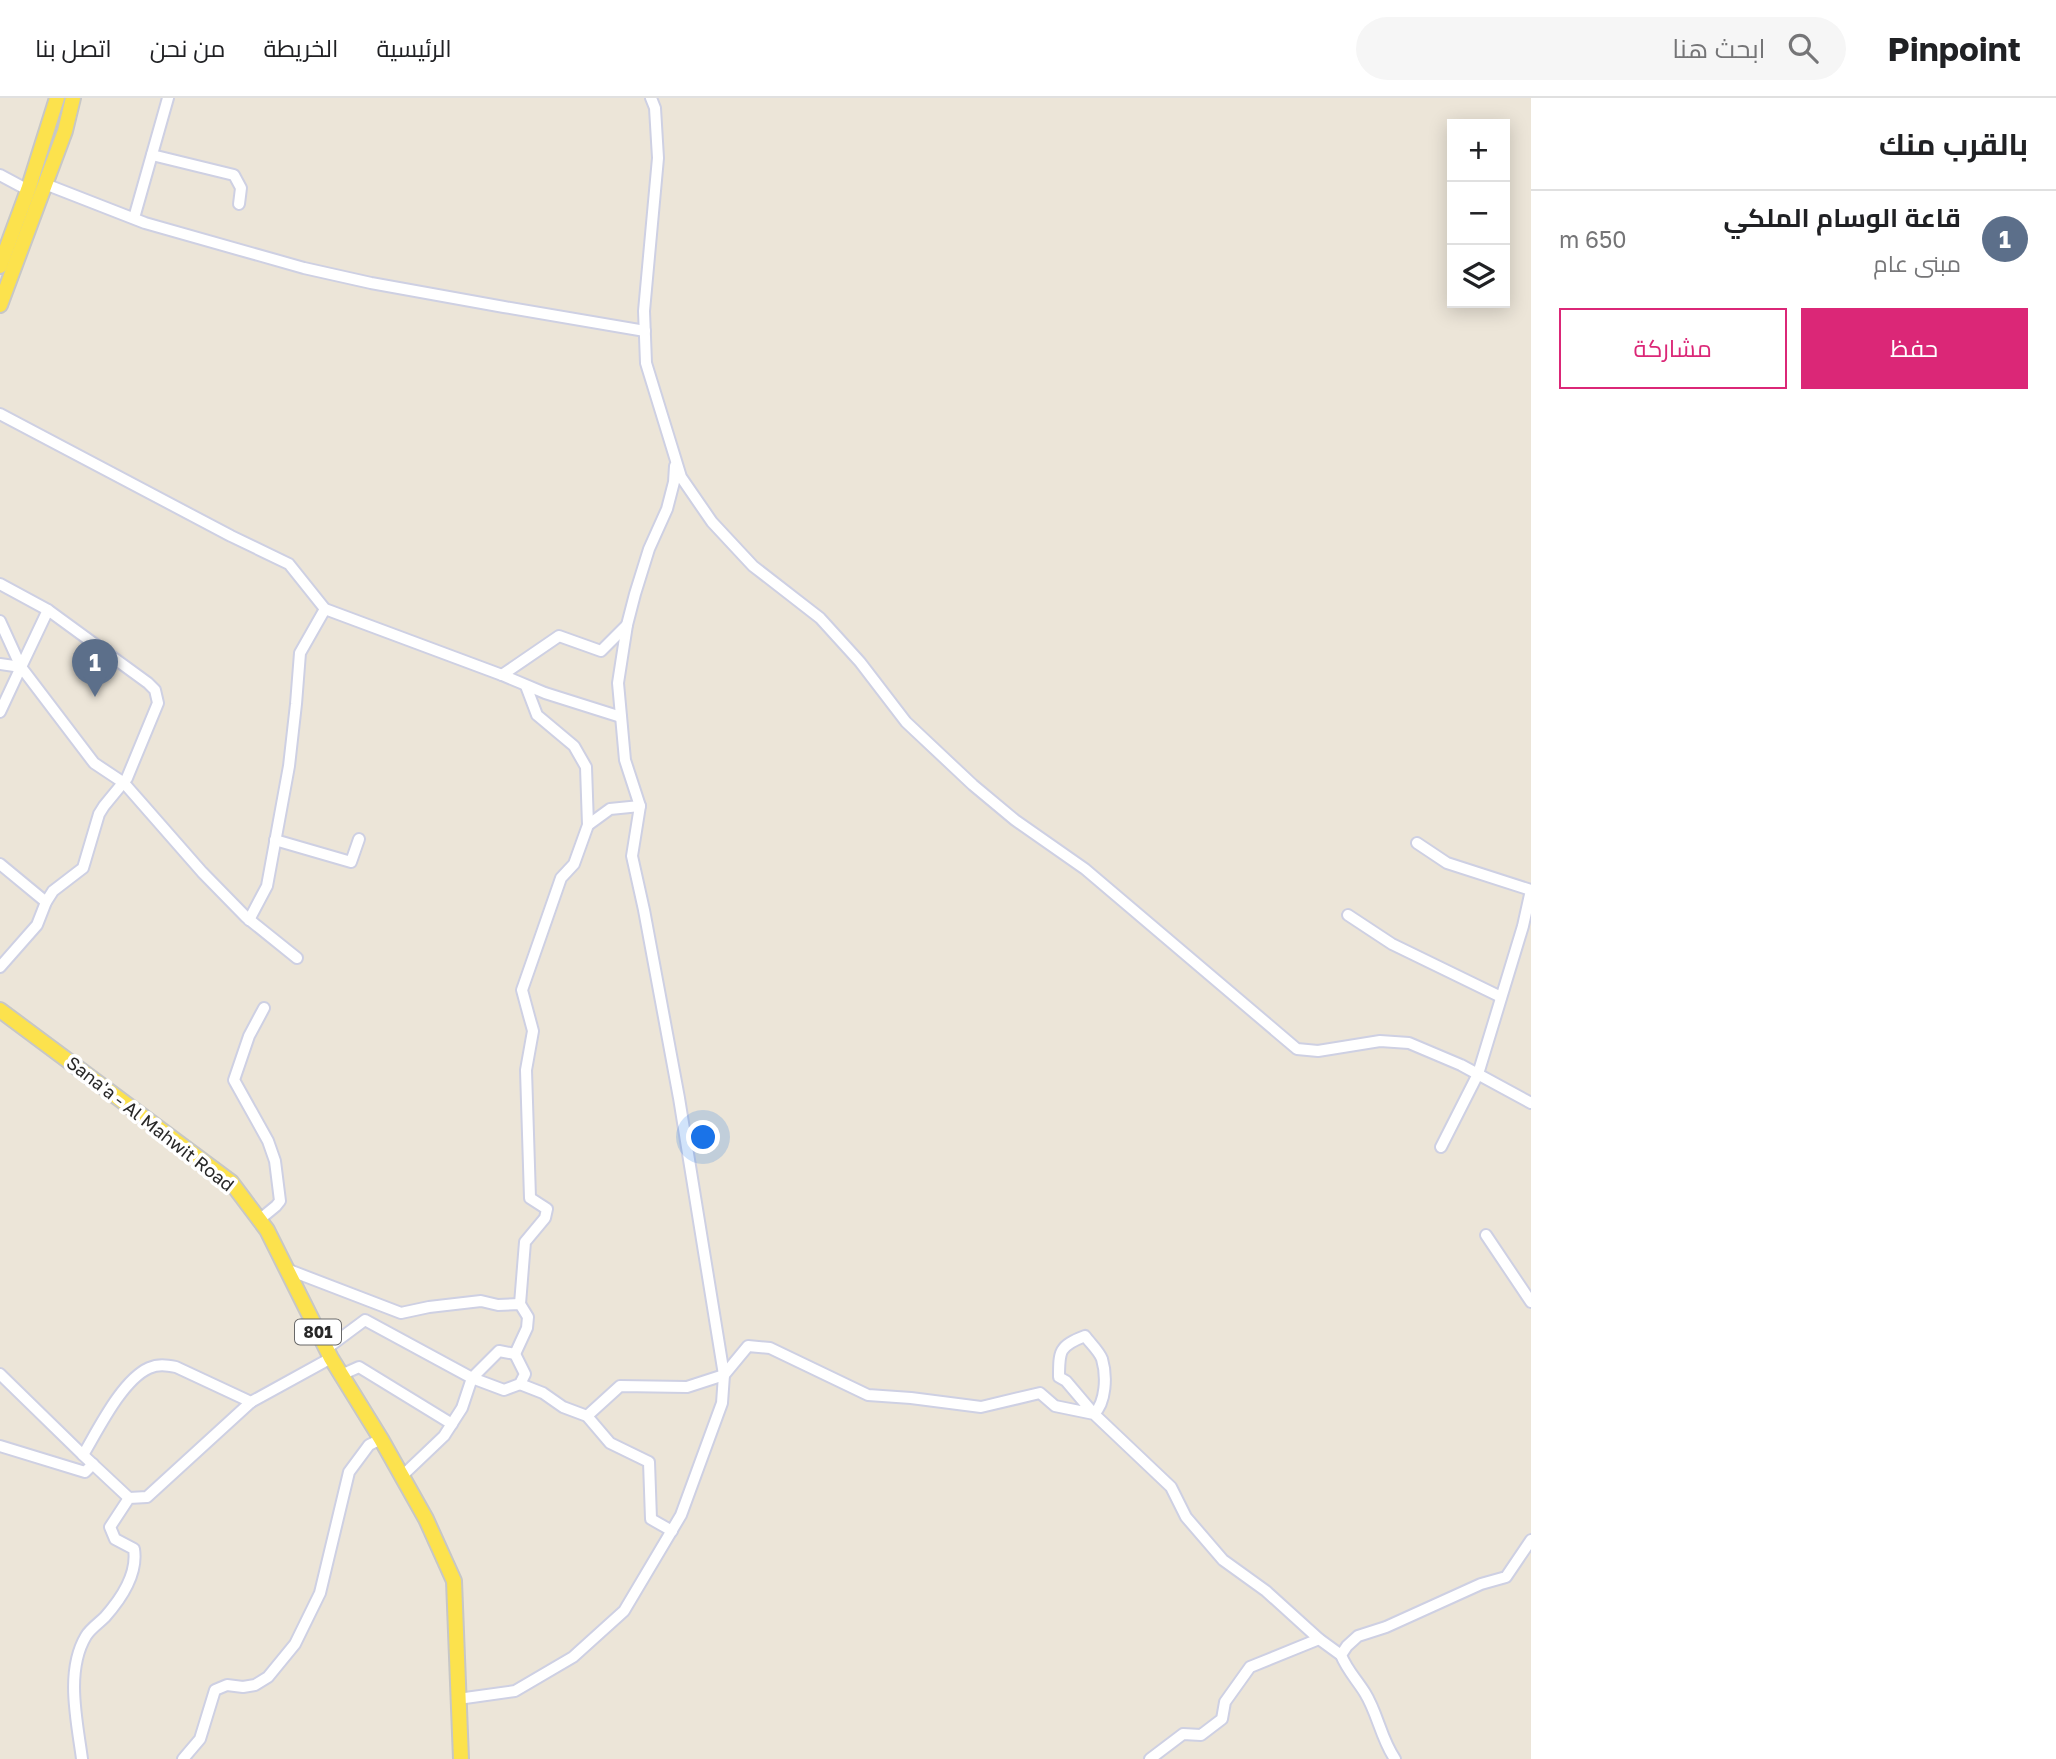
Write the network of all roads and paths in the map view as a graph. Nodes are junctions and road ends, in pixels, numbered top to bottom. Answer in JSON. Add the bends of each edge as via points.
{"nodes":[{"id":1,"x":57,"y":98,"type":"edge"},
{"id":2,"x":73,"y":98,"type":"edge"},
{"id":3,"x":168,"y":98,"type":"edge"},
{"id":4,"x":651,"y":98,"type":"edge"},
{"id":5,"x":152,"y":155,"type":"junction"},
{"id":6,"x":0,"y":175,"type":"edge"},
{"id":7,"x":46,"y":184,"type":"junction"},
{"id":8,"x":28,"y":190,"type":"junction"},
{"id":9,"x":239,"y":204,"type":"dead end"},
{"id":10,"x":134,"y":218,"type":"junction"},
{"id":11,"x":0,"y":265,"type":"edge"},
{"id":12,"x":0,"y":305,"type":"edge"},
{"id":13,"x":645,"y":331,"type":"junction"},
{"id":14,"x":0,"y":414,"type":"edge"},
{"id":15,"x":676,"y":460,"type":"junction"},
{"id":16,"x":0,"y":584,"type":"edge"},
{"id":17,"x":325,"y":609,"type":"junction"},
{"id":18,"x":48,"y":610,"type":"junction"},
{"id":19,"x":0,"y":621,"type":"edge"},
{"id":20,"x":627,"y":625,"type":"junction"},
{"id":21,"x":0,"y":664,"type":"edge"},
{"id":22,"x":22,"y":667,"type":"junction"},
{"id":23,"x":502,"y":674,"type":"junction"},
{"id":24,"x":526,"y":686,"type":"junction"},
{"id":25,"x":0,"y":712,"type":"edge"},
{"id":26,"x":621,"y":717,"type":"junction"},
{"id":27,"x":124,"y":783,"type":"junction"},
{"id":28,"x":640,"y":806,"type":"junction"},
{"id":29,"x":588,"y":825,"type":"junction"},
{"id":30,"x":359,"y":839,"type":"dead end"},
{"id":31,"x":275,"y":840,"type":"junction"},
{"id":32,"x":1417,"y":843,"type":"dead end"},
{"id":33,"x":0,"y":864,"type":"edge"},
{"id":34,"x":46,"y":902,"type":"junction"},
{"id":35,"x":1348,"y":915,"type":"dead end"},
{"id":36,"x":249,"y":920,"type":"junction"},
{"id":37,"x":1527,"y":928,"type":"edge"},
{"id":38,"x":297,"y":958,"type":"dead end"},
{"id":39,"x":0,"y":967,"type":"edge"},
{"id":40,"x":1501,"y":997,"type":"junction"},
{"id":41,"x":264,"y":1008,"type":"dead end"},
{"id":42,"x":1,"y":1013,"type":"edge"},
{"id":43,"x":1478,"y":1074,"type":"junction"},
{"id":44,"x":1531,"y":1103,"type":"edge"},
{"id":45,"x":1441,"y":1147,"type":"dead end"},
{"id":46,"x":259,"y":1220,"type":"junction"},
{"id":47,"x":1486,"y":1235,"type":"dead end"},
{"id":48,"x":289,"y":1270,"type":"junction"},
{"id":49,"x":1531,"y":1302,"type":"edge"},
{"id":50,"x":520,"y":1304,"type":"junction"},
{"id":51,"x":329,"y":1354,"type":"junction"},
{"id":52,"x":515,"y":1354,"type":"junction"},
{"id":53,"x":0,"y":1374,"type":"edge"},
{"id":54,"x":341,"y":1375,"type":"junction"},
{"id":55,"x":724,"y":1375,"type":"junction"},
{"id":56,"x":472,"y":1378,"type":"junction"},
{"id":57,"x":520,"y":1384,"type":"junction"},
{"id":58,"x":251,"y":1402,"type":"junction"},
{"id":59,"x":1094,"y":1414,"type":"junction"},
{"id":60,"x":587,"y":1416,"type":"junction"},
{"id":61,"x":452,"y":1424,"type":"junction"},
{"id":62,"x":381,"y":1439,"type":"junction"},
{"id":63,"x":0,"y":1446,"type":"edge"},
{"id":64,"x":83,"y":1455,"type":"junction"},
{"id":65,"x":93,"y":1464,"type":"junction"},
{"id":66,"x":402,"y":1476,"type":"junction"},
{"id":67,"x":129,"y":1498,"type":"junction"},
{"id":68,"x":672,"y":1531,"type":"junction"},
{"id":69,"x":1531,"y":1540,"type":"edge"},
{"id":70,"x":1319,"y":1639,"type":"junction"},
{"id":71,"x":1341,"y":1656,"type":"junction"},
{"id":72,"x":458,"y":1699,"type":"junction"},
{"id":73,"x":82,"y":1759,"type":"edge"},
{"id":74,"x":183,"y":1759,"type":"edge"},
{"id":75,"x":461,"y":1759,"type":"edge"},
{"id":76,"x":1150,"y":1759,"type":"edge"},
{"id":77,"x":1395,"y":1759,"type":"edge"}],
"edges":[{"from":1,"to":8,"type":"main road"},
{"from":2,"to":7,"type":"main road"},
{"from":3,"to":5,"type":"street"},
{"from":4,"to":13,"type":"street","via":[[658,158]]},
{"from":5,"to":9,"type":"street","via":[[234,175],[241,188]]},
{"from":5,"to":10,"type":"street"},
{"from":6,"to":8,"type":"street"},
{"from":7,"to":10,"type":"street"},
{"from":7,"to":12,"type":"main road"},
{"from":8,"to":11,"type":"main road"},
{"from":10,"to":13,"type":"street","via":[[318,271]]},
{"from":13,"to":15,"type":"street","via":[[646,363]]},
{"from":14,"to":17,"type":"street","via":[[289,564]]},
{"from":15,"to":20,"type":"street","via":[[667,509],[649,549]]},
{"from":15,"to":43,"type":"street","via":[[681,477],[712,522],[753,566],[820,618],[906,722],[973,785],[1085,869],[1297,1049],[1318,1051],[1380,1041],[1409,1043]]},
{"from":16,"to":18,"type":"street"},
{"from":17,"to":23,"type":"street"},
{"from":17,"to":31,"type":"street","via":[[300,653],[289,766]]},
{"from":18,"to":22,"type":"street"},
{"from":18,"to":27,"type":"street","via":[[155,690],[157,707]]},
{"from":19,"to":22,"type":"street"},
{"from":20,"to":23,"type":"street","via":[[601,651],[559,636]]},
{"from":20,"to":26,"type":"street","via":[[618,683]]},
{"from":21,"to":22,"type":"street"},
{"from":22,"to":25,"type":"street"},
{"from":22,"to":27,"type":"street","via":[[93,763]]},
{"from":23,"to":24,"type":"street"},
{"from":24,"to":26,"type":"street"},
{"from":24,"to":29,"type":"street","via":[[537,715],[574,746],[586,767]]},
{"from":26,"to":28,"type":"street","via":[[625,760]]},
{"from":27,"to":34,"type":"street","via":[[102,810],[83,868]]},
{"from":27,"to":36,"type":"street"},
{"from":28,"to":29,"type":"street","via":[[610,809]]},
{"from":28,"to":55,"type":"street","via":[[632,856],[679,1098]]},
{"from":29,"to":50,"type":"street","via":[[574,864],[561,878],[522,990],[533,1031],[526,1070],[530,1198],[547,1209],[525,1242]]},
{"from":30,"to":31,"type":"street","via":[[351,862]]},
{"from":31,"to":36,"type":"street","via":[[267,886]]},
{"from":32,"to":37,"type":"street","via":[[1447,863],[1531,890]]},
{"from":33,"to":34,"type":"street"},
{"from":34,"to":39,"type":"street","via":[[37,925]]},
{"from":35,"to":40,"type":"street","via":[[1392,944]]},
{"from":36,"to":38,"type":"street"},
{"from":37,"to":40,"type":"street"},
{"from":40,"to":43,"type":"street"},
{"from":41,"to":46,"type":"street","via":[[234,1080],[275,1161],[280,1201]]},
{"from":42,"to":46,"type":"main road","name":"Sana'a - Al Mahwit Road","number":"801","via":[[231,1182]]},
{"from":43,"to":44,"type":"street"},
{"from":43,"to":45,"type":"street"},
{"from":46,"to":48,"type":"main road","name":"Sana'a - Al Mahwit Road","number":"801"},
{"from":47,"to":49,"type":"street"},
{"from":48,"to":50,"type":"street","via":[[401,1313],[481,1301]]},
{"from":48,"to":51,"type":"main road","name":"Sana'a - Al Mahwit Road","number":"801"},
{"from":50,"to":52,"type":"street","via":[[528,1317],[527,1328]]},
{"from":51,"to":54,"type":"main road","name":"Sana'a - Al Mahwit Road","number":"801"},
{"from":51,"to":56,"type":"street","via":[[365,1320]]},
{"from":51,"to":58,"type":"street"},
{"from":52,"to":56,"type":"street","via":[[499,1351]]},
{"from":52,"to":57,"type":"street","via":[[525,1374]]},
{"from":53,"to":64,"type":"street"},
{"from":54,"to":61,"type":"street","via":[[359,1367]]},
{"from":54,"to":62,"type":"main road","name":"Sana'a - Al Mahwit Road","number":"801"},
{"from":55,"to":59,"type":"street","via":[[748,1346],[770,1348],[868,1395],[981,1407],[1040,1393],[1055,1406]]},
{"from":55,"to":60,"type":"street","via":[[687,1387],[620,1386]]},
{"from":55,"to":68,"type":"street","via":[[722,1403]]},
{"from":56,"to":57,"type":"street","via":[[504,1390]]},
{"from":56,"to":61,"type":"street"},
{"from":57,"to":60,"type":"street"},
{"from":58,"to":64,"type":"street","via":[[176,1367],[148,1369],[121,1394]]},
{"from":58,"to":67,"type":"street","via":[[147,1497]]},
{"from":59,"to":59,"type":"street","via":[[1101,1408],[1105,1382],[1101,1358],[1085,1336],[1068,1342],[1059,1355],[1059,1377]]},
{"from":59,"to":70,"type":"street","via":[[1171,1487],[1186,1517],[1223,1560]]},
{"from":60,"to":68,"type":"street","via":[[610,1443],[649,1462],[651,1520]]},
{"from":61,"to":66,"type":"street"},
{"from":62,"to":66,"type":"main road","name":"Sana'a - Al Mahwit Road","number":"801"},
{"from":62,"to":74,"type":"street","via":[[369,1445],[349,1472],[320,1593],[295,1644],[262,1681],[215,1690],[200,1739]]},
{"from":63,"to":65,"type":"street","via":[[85,1472]]},
{"from":64,"to":65,"type":"street"},
{"from":65,"to":67,"type":"street"},
{"from":66,"to":72,"type":"main road","name":"Sana'a - Al Mahwit Road","number":"801","via":[[454,1581]]},
{"from":67,"to":73,"type":"street","via":[[110,1527],[115,1539],[134,1549],[136,1560],[122,1596],[86,1635],[75,1665]]},
{"from":68,"to":72,"type":"street","via":[[624,1611],[573,1657],[515,1691]]},
{"from":69,"to":71,"type":"street","via":[[1506,1577],[1358,1636]]},
{"from":70,"to":71,"type":"street"},
{"from":70,"to":76,"type":"street","via":[[1250,1667],[1225,1702],[1222,1719],[1201,1735],[1183,1734]]},
{"from":71,"to":77,"type":"street","via":[[1365,1693]]},
{"from":72,"to":75,"type":"main road","name":"Sana'a - Al Mahwit Road","number":"801"}]}
